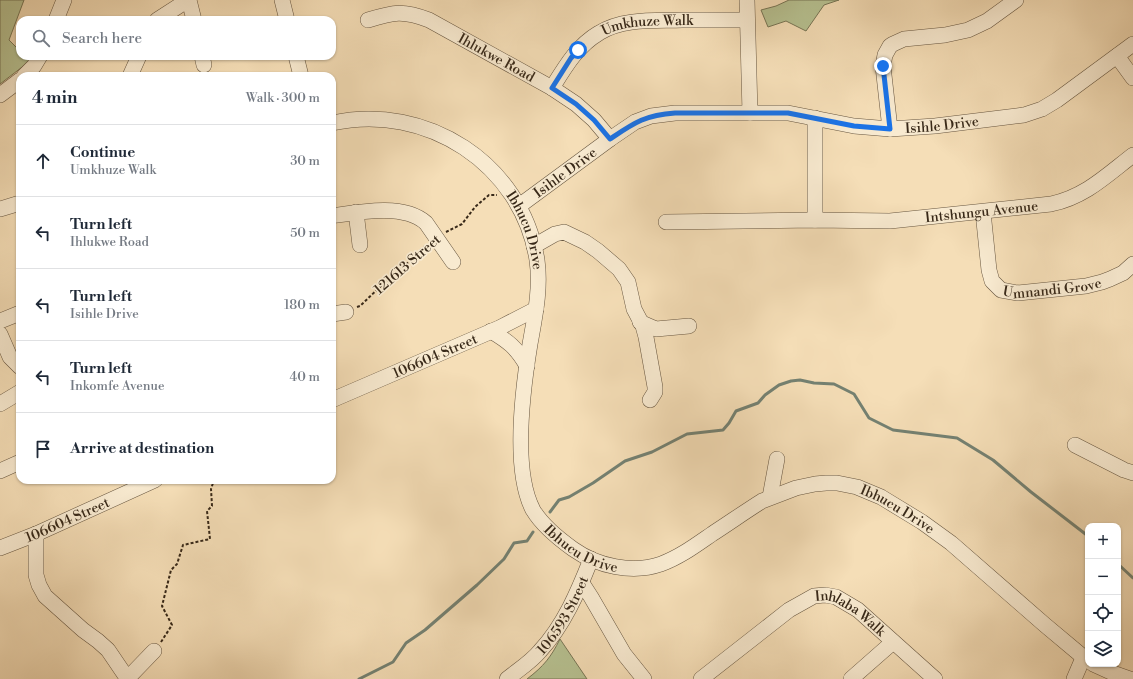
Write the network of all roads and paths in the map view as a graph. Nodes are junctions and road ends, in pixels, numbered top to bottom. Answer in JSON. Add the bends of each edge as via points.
{"nodes":[{"id":1,"x":64,"y":0,"type":"edge"},
{"id":2,"x":189,"y":0,"type":"edge"},
{"id":3,"x":282,"y":0,"type":"edge"},
{"id":4,"x":747,"y":0,"type":"edge"},
{"id":5,"x":1016,"y":0,"type":"edge"},
{"id":6,"x":58,"y":16,"type":"edge"},
{"id":7,"x":163,"y":16,"type":"edge"},
{"id":8,"x":193,"y":16,"type":"edge"},
{"id":9,"x":286,"y":16,"type":"edge"},
{"id":10,"x":368,"y":20,"type":"dead end"},
{"id":11,"x":746,"y":20,"type":"junction"},
{"id":12,"x":1133,"y":44,"type":"edge"},
{"id":13,"x":1117,"y":56,"type":"junction"},
{"id":14,"x":38,"y":60,"type":"edge"},
{"id":15,"x":137,"y":60,"type":"edge"},
{"id":16,"x":297,"y":60,"type":"edge"},
{"id":17,"x":28,"y":72,"type":"edge"},
{"id":18,"x":132,"y":72,"type":"edge"},
{"id":19,"x":300,"y":72,"type":"edge"},
{"id":20,"x":1133,"y":78,"type":"edge"},
{"id":21,"x":16,"y":83,"type":"edge"},
{"id":22,"x":552,"y":88,"type":"junction"},
{"id":23,"x":0,"y":95,"type":"edge"},
{"id":24,"x":750,"y":113,"type":"junction"},
{"id":25,"x":815,"y":118,"type":"junction"},
{"id":26,"x":336,"y":122,"type":"edge"},
{"id":27,"x":890,"y":129,"type":"junction"},
{"id":28,"x":610,"y":139,"type":"junction"},
{"id":29,"x":1133,"y":156,"type":"edge"},
{"id":30,"x":497,"y":195,"type":"dead end"},
{"id":31,"x":16,"y":204,"type":"edge"},
{"id":32,"x":519,"y":206,"type":"junction"},
{"id":33,"x":0,"y":209,"type":"edge"},
{"id":34,"x":356,"y":212,"type":"junction"},
{"id":35,"x":983,"y":212,"type":"junction"},
{"id":36,"x":336,"y":215,"type":"edge"},
{"id":37,"x":815,"y":220,"type":"junction"},
{"id":38,"x":666,"y":222,"type":"dead end"},
{"id":39,"x":436,"y":236,"type":"junction"},
{"id":40,"x":360,"y":245,"type":"dead end"},
{"id":41,"x":534,"y":246,"type":"junction"},
{"id":42,"x":453,"y":262,"type":"dead end"},
{"id":43,"x":1133,"y":264,"type":"edge"},
{"id":44,"x":536,"y":309,"type":"junction"},
{"id":45,"x":339,"y":313,"type":"edge"},
{"id":46,"x":16,"y":315,"type":"edge"},
{"id":47,"x":0,"y":321,"type":"edge"},
{"id":48,"x":640,"y":322,"type":"junction"},
{"id":49,"x":689,"y":326,"type":"dead end"},
{"id":50,"x":491,"y":331,"type":"junction"},
{"id":51,"x":0,"y":334,"type":"edge"},
{"id":52,"x":16,"y":363,"type":"edge"},
{"id":53,"x":527,"y":366,"type":"junction"},
{"id":54,"x":16,"y":394,"type":"edge"},
{"id":55,"x":336,"y":398,"type":"edge"},
{"id":56,"x":650,"y":400,"type":"dead end"},
{"id":57,"x":0,"y":404,"type":"edge"},
{"id":58,"x":1075,"y":445,"type":"dead end"},
{"id":59,"x":777,"y":459,"type":"dead end"},
{"id":60,"x":16,"y":464,"type":"edge"},
{"id":61,"x":0,"y":471,"type":"edge"},
{"id":62,"x":1133,"y":473,"type":"edge"},
{"id":63,"x":144,"y":484,"type":"edge"},
{"id":64,"x":212,"y":484,"type":"edge"},
{"id":65,"x":770,"y":497,"type":"junction"},
{"id":66,"x":36,"y":534,"type":"junction"},
{"id":67,"x":0,"y":548,"type":"edge"},
{"id":68,"x":591,"y":559,"type":"junction"},
{"id":69,"x":582,"y":583,"type":"junction"},
{"id":70,"x":893,"y":642,"type":"junction"},
{"id":71,"x":154,"y":651,"type":"joint"},
{"id":72,"x":1085,"y":658,"type":"edge"},
{"id":73,"x":1085,"y":665,"type":"edge"},
{"id":74,"x":1099,"y":667,"type":"edge"},
{"id":75,"x":127,"y":679,"type":"edge"},
{"id":76,"x":507,"y":679,"type":"edge"},
{"id":77,"x":644,"y":679,"type":"edge"},
{"id":78,"x":701,"y":679,"type":"edge"},
{"id":79,"x":851,"y":679,"type":"edge"},
{"id":80,"x":935,"y":679,"type":"edge"},
{"id":81,"x":1074,"y":679,"type":"edge"},
{"id":82,"x":1128,"y":679,"type":"edge"}],
"edges":[{"from":1,"to":6,"type":"street"},
{"from":2,"to":7,"type":"street"},
{"from":2,"to":8,"type":"street"},
{"from":3,"to":9,"type":"street"},
{"from":4,"to":11,"type":"street"},
{"from":5,"to":27,"type":"street","via":[[987,21],[968,30],[904,39],[890,46],[883,66]]},
{"from":10,"to":22,"type":"street","name":"Ihlukwe Road","via":[[392,13],[415,14]]},
{"from":11,"to":22,"type":"street","name":"Umkhuze Walk","via":[[618,24],[599,33],[578,50]]},
{"from":11,"to":24,"type":"street"},
{"from":12,"to":13,"type":"street","name":"Isihle Drive"},
{"from":13,"to":20,"type":"street"},
{"from":13,"to":27,"type":"street","name":"Isihle Drive","via":[[1051,104],[1024,115]]},
{"from":14,"to":17,"type":"street"},
{"from":15,"to":18,"type":"street"},
{"from":16,"to":19,"type":"street"},
{"from":21,"to":23,"type":"street"},
{"from":22,"to":28,"type":"street","name":"Ihlukwe Road","via":[[576,104]]},
{"from":24,"to":25,"type":"street","name":"Isihle Drive","via":[[788,113]]},
{"from":24,"to":28,"type":"street","name":"Isihle Drive","via":[[659,114],[635,122]]},
{"from":25,"to":27,"type":"street","name":"Isihle Drive","via":[[854,126]]},
{"from":25,"to":37,"type":"street"},
{"from":26,"to":32,"type":"street","name":"Ibhucu Drive","via":[[353,119],[391,120],[415,125],[449,138],[482,162],[504,184]]},
{"from":28,"to":32,"type":"street","name":"Isihle Drive"},
{"from":29,"to":35,"type":"street","name":"Intshungu Avenue","via":[[1074,197],[1051,204]]},
{"from":30,"to":39,"type":"path","name":"121613 Street","via":[[489,195],[484,199],[462,224]]},
{"from":31,"to":33,"type":"street"},
{"from":32,"to":41,"type":"street","name":"Ibhucu Drive"},
{"from":34,"to":36,"type":"street"},
{"from":34,"to":39,"type":"street","via":[[388,211],[412,215],[421,219]]},
{"from":34,"to":40,"type":"street"},
{"from":35,"to":37,"type":"street","name":"Intshungu Avenue","via":[[890,221]]},
{"from":35,"to":43,"type":"street","name":"Umnandi Grove","via":[[989,270],[992,281],[1001,290],[1018,293],[1086,286],[1110,279]]},
{"from":37,"to":38,"type":"street","name":"Intshungu Avenue"},
{"from":39,"to":42,"type":"street"},
{"from":39,"to":45,"type":"path","name":"121613 Street","via":[[360,306]]},
{"from":41,"to":44,"type":"street","name":"Ibhucu Drive","via":[[538,272]]},
{"from":41,"to":48,"type":"street","via":[[562,232],[598,251],[619,269],[626,279]]},
{"from":44,"to":50,"type":"street","name":"106604 Street"},
{"from":44,"to":53,"type":"street","name":"Ibhucu Drive"},
{"from":46,"to":47,"type":"street"},
{"from":48,"to":49,"type":"street","via":[[656,329]]},
{"from":48,"to":56,"type":"street","via":[[646,337],[655,387]]},
{"from":50,"to":53,"type":"street","via":[[511,344]]},
{"from":50,"to":55,"type":"street","name":"106604 Street"},
{"from":51,"to":52,"type":"street","via":[[10,357]]},
{"from":53,"to":68,"type":"street","name":"Ibhucu Drive","via":[[521,450],[529,499],[534,512],[552,531]]},
{"from":54,"to":57,"type":"street"},
{"from":58,"to":62,"type":"street"},
{"from":59,"to":65,"type":"street"},
{"from":60,"to":61,"type":"street"},
{"from":63,"to":66,"type":"street","name":"106604 Street"},
{"from":64,"to":71,"type":"path","via":[[212,506],[207,511],[210,538],[183,545],[177,564],[171,570],[162,606],[172,625]]},
{"from":65,"to":68,"type":"street","name":"Ibhucu Drive","via":[[684,553],[660,564],[631,568]]},
{"from":65,"to":72,"type":"street","name":"Ibhucu Drive","via":[[807,485],[826,483],[857,487],[881,497],[951,543]]},
{"from":66,"to":67,"type":"street","name":"106604 Street"},
{"from":66,"to":75,"type":"street","via":[[36,575],[45,596],[108,650]]},
{"from":68,"to":69,"type":"street","name":"106593 Street"},
{"from":69,"to":76,"type":"street","name":"106593 Street","via":[[566,615],[547,643]]},
{"from":69,"to":77,"type":"street","via":[[619,646]]},
{"from":70,"to":78,"type":"street","name":"Inhlaba Walk","via":[[845,601],[825,595],[814,596],[789,610]]},
{"from":70,"to":79,"type":"street"},
{"from":70,"to":80,"type":"street","name":"Inhlaba Walk"},
{"from":71,"to":75,"type":"street"},
{"from":73,"to":81,"type":"street"},
{"from":74,"to":82,"type":"street","name":"Ibhucu Drive"}]}
